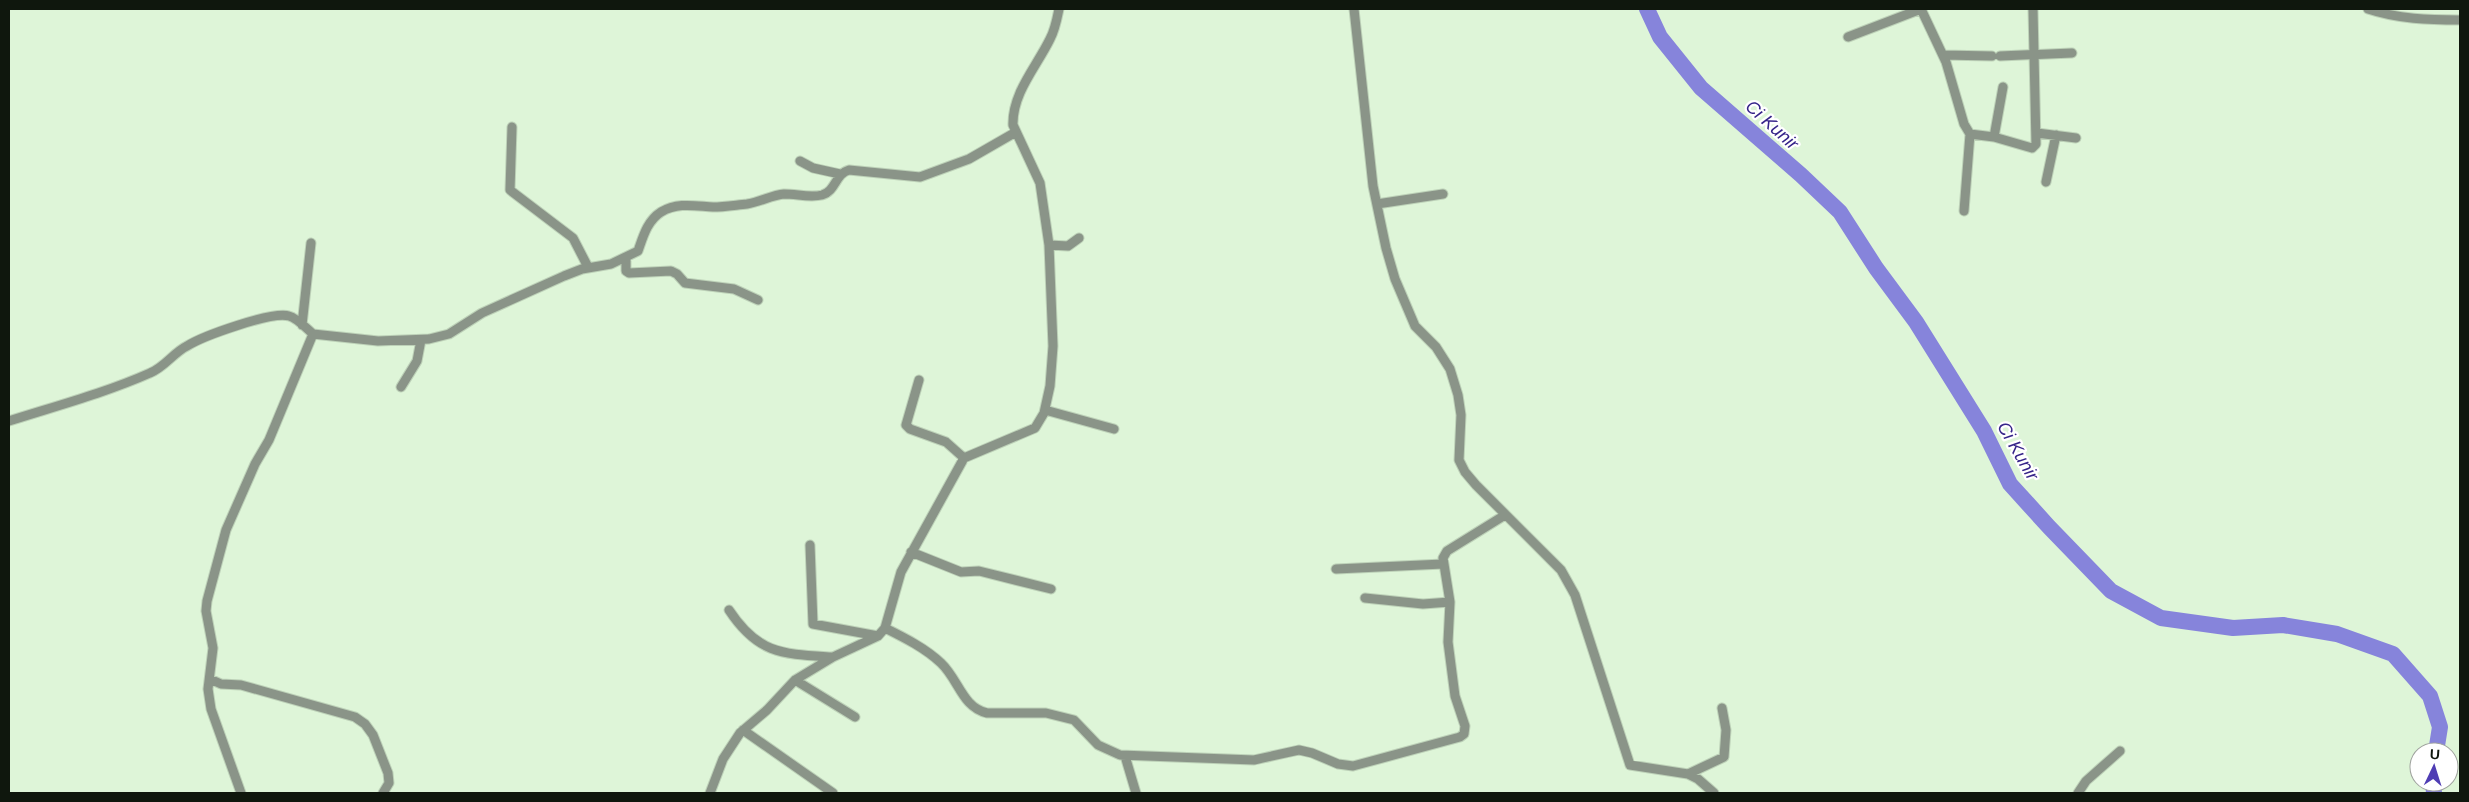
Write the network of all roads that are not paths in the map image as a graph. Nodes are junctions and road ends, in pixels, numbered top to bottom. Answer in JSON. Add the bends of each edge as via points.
{"nodes":[{"id":1,"x":1059,"y":9,"type":"edge"},
{"id":2,"x":1354,"y":9,"type":"edge"},
{"id":3,"x":1921,"y":9,"type":"edge"},
{"id":4,"x":2034,"y":9,"type":"edge"},
{"id":5,"x":2368,"y":9,"type":"edge"},
{"id":6,"x":2460,"y":20,"type":"edge"},
{"id":7,"x":1848,"y":37,"type":"dead end"},
{"id":8,"x":2072,"y":53,"type":"dead end"},
{"id":9,"x":1942,"y":55,"type":"junction"},
{"id":10,"x":2034,"y":55,"type":"junction"},
{"id":11,"x":2003,"y":88,"type":"dead end"},
{"id":12,"x":512,"y":127,"type":"dead end"},
{"id":13,"x":1016,"y":132,"type":"junction"},
{"id":14,"x":2037,"y":133,"type":"junction"},
{"id":15,"x":1970,"y":134,"type":"junction"},
{"id":16,"x":2056,"y":135,"type":"junction"},
{"id":17,"x":1994,"y":137,"type":"junction"},
{"id":18,"x":2076,"y":138,"type":"dead end"},
{"id":19,"x":800,"y":161,"type":"dead end"},
{"id":20,"x":840,"y":174,"type":"junction"},
{"id":21,"x":2046,"y":182,"type":"dead end"},
{"id":22,"x":1443,"y":194,"type":"dead end"},
{"id":23,"x":1376,"y":204,"type":"junction"},
{"id":24,"x":1964,"y":211,"type":"dead end"},
{"id":25,"x":1079,"y":238,"type":"dead end"},
{"id":26,"x":311,"y":243,"type":"dead end"},
{"id":27,"x":1049,"y":246,"type":"junction"},
{"id":28,"x":626,"y":257,"type":"junction"},
{"id":29,"x":588,"y":267,"type":"junction"},
{"id":30,"x":758,"y":300,"type":"dead end"},
{"id":31,"x":302,"y":325,"type":"junction"},
{"id":32,"x":313,"y":334,"type":"junction"},
{"id":33,"x":421,"y":340,"type":"junction"},
{"id":34,"x":919,"y":380,"type":"dead end"},
{"id":35,"x":401,"y":387,"type":"dead end"},
{"id":36,"x":1045,"y":410,"type":"junction"},
{"id":37,"x":9,"y":421,"type":"edge"},
{"id":38,"x":1114,"y":429,"type":"dead end"},
{"id":39,"x":964,"y":458,"type":"junction"},
{"id":40,"x":1505,"y":515,"type":"junction"},
{"id":41,"x":810,"y":545,"type":"dead end"},
{"id":42,"x":911,"y":552,"type":"junction"},
{"id":43,"x":1443,"y":564,"type":"junction"},
{"id":44,"x":1336,"y":569,"type":"dead end"},
{"id":45,"x":1051,"y":589,"type":"dead end"},
{"id":46,"x":1365,"y":598,"type":"dead end"},
{"id":47,"x":1450,"y":602,"type":"junction"},
{"id":48,"x":729,"y":610,"type":"dead end"},
{"id":49,"x":885,"y":628,"type":"junction"},
{"id":50,"x":878,"y":636,"type":"junction"},
{"id":51,"x":833,"y":657,"type":"junction"},
{"id":52,"x":210,"y":679,"type":"junction"},
{"id":53,"x":795,"y":680,"type":"junction"},
{"id":54,"x":1722,"y":708,"type":"dead end"},
{"id":55,"x":855,"y":717,"type":"dead end"},
{"id":56,"x":743,"y":730,"type":"junction"},
{"id":57,"x":2120,"y":750,"type":"dead end"},
{"id":58,"x":1125,"y":756,"type":"junction"},
{"id":59,"x":1688,"y":774,"type":"junction"},
{"id":60,"x":242,"y":793,"type":"edge"},
{"id":61,"x":383,"y":793,"type":"edge"},
{"id":62,"x":710,"y":793,"type":"edge"},
{"id":63,"x":833,"y":793,"type":"edge"},
{"id":64,"x":1136,"y":793,"type":"edge"},
{"id":65,"x":1714,"y":793,"type":"edge"},
{"id":66,"x":2078,"y":793,"type":"edge"}],
"edges":[{"from":1,"to":13,"type":"street","via":[[1050,40],[1018,102],[1013,117]]},
{"from":2,"to":23,"type":"street"},
{"from":3,"to":7,"type":"street"},
{"from":3,"to":9,"type":"street"},
{"from":4,"to":10,"type":"street"},
{"from":5,"to":6,"type":"street","via":[[2425,20]]},
{"from":8,"to":10,"type":"street"},
{"from":9,"to":10,"type":"street"},
{"from":9,"to":15,"type":"street"},
{"from":10,"to":14,"type":"street"},
{"from":11,"to":17,"type":"street"},
{"from":12,"to":29,"type":"street","via":[[510,190],[573,238]]},
{"from":13,"to":20,"type":"street","via":[[969,159],[920,177],[852,170]]},
{"from":13,"to":27,"type":"street","via":[[1040,183]]},
{"from":14,"to":16,"type":"street"},
{"from":14,"to":17,"type":"street","via":[[2036,144],[2032,148]]},
{"from":15,"to":17,"type":"street"},
{"from":15,"to":24,"type":"street"},
{"from":16,"to":18,"type":"street"},
{"from":16,"to":21,"type":"street"},
{"from":19,"to":20,"type":"street","via":[[813,168]]},
{"from":20,"to":28,"type":"street","via":[[830,192],[822,195],[786,194],[747,204],[715,207],[674,206],[652,220],[638,251]]},
{"from":22,"to":23,"type":"street"},
{"from":23,"to":40,"type":"street","via":[[1395,280],[1406,308],[1415,326],[1436,347],[1450,369],[1461,415],[1459,460],[1465,472]]},
{"from":25,"to":27,"type":"street","via":[[1071,245]]},
{"from":26,"to":31,"type":"street"},
{"from":27,"to":36,"type":"street","via":[[1053,346]]},
{"from":28,"to":29,"type":"street","via":[[611,264]]},
{"from":28,"to":30,"type":"street","via":[[629,274],[671,271],[685,283],[734,289]]},
{"from":29,"to":33,"type":"street","via":[[482,313],[449,334]]},
{"from":31,"to":32,"type":"street"},
{"from":31,"to":37,"type":"street","via":[[281,315],[222,330],[187,345],[150,373]]},
{"from":32,"to":33,"type":"street","via":[[378,341]]},
{"from":32,"to":52,"type":"street","via":[[224,539],[207,601],[213,648]]},
{"from":33,"to":35,"type":"street","via":[[417,361]]},
{"from":34,"to":39,"type":"street","via":[[906,425],[946,442]]},
{"from":36,"to":38,"type":"street"},
{"from":36,"to":39,"type":"street","via":[[1035,428]]},
{"from":39,"to":42,"type":"street"},
{"from":40,"to":43,"type":"street","via":[[1447,551]]},
{"from":40,"to":59,"type":"street","via":[[1561,570],[1575,595],[1630,765]]},
{"from":41,"to":50,"type":"street","via":[[813,624]]},
{"from":42,"to":45,"type":"street","via":[[961,572],[979,571]]},
{"from":42,"to":49,"type":"street","via":[[896,585]]},
{"from":43,"to":44,"type":"street"},
{"from":43,"to":47,"type":"street"},
{"from":46,"to":47,"type":"street","via":[[1423,604]]},
{"from":47,"to":58,"type":"street","via":[[1448,642],[1455,696],[1465,728],[1462,736],[1353,766],[1299,750],[1254,760]]},
{"from":48,"to":51,"type":"street","via":[[745,632],[768,648],[792,655]]},
{"from":49,"to":50,"type":"street"},
{"from":49,"to":58,"type":"street","via":[[922,648],[943,664],[971,707],[987,713],[1046,713],[1074,720],[1098,745],[1108,752]]},
{"from":50,"to":51,"type":"street"},
{"from":51,"to":53,"type":"street"},
{"from":52,"to":60,"type":"street","via":[[211,709]]},
{"from":52,"to":61,"type":"street","via":[[221,684],[241,684],[355,717],[374,735],[388,773],[389,783]]},
{"from":53,"to":55,"type":"street"},
{"from":53,"to":56,"type":"street"},
{"from":54,"to":59,"type":"street","via":[[1726,730],[1724,757]]},
{"from":56,"to":62,"type":"street","via":[[723,759]]},
{"from":56,"to":63,"type":"street"},
{"from":57,"to":66,"type":"street","via":[[2086,781]]},
{"from":58,"to":64,"type":"street"},
{"from":59,"to":65,"type":"street"}]}
